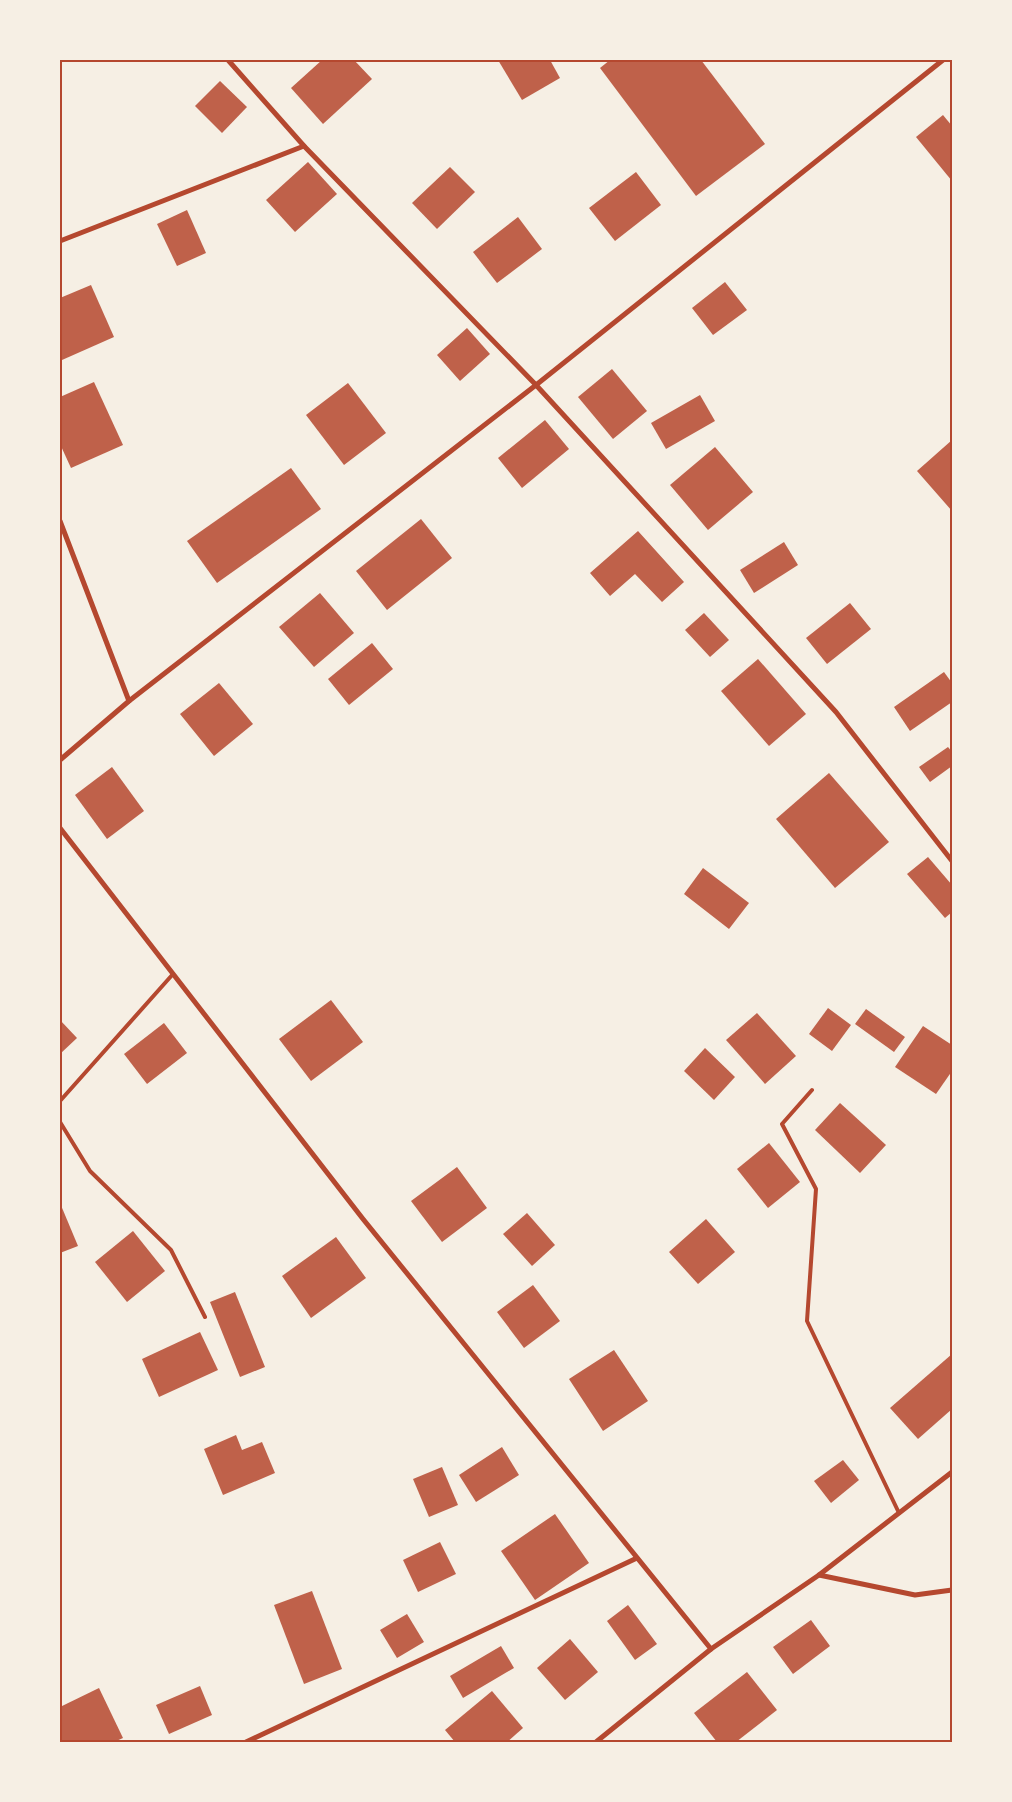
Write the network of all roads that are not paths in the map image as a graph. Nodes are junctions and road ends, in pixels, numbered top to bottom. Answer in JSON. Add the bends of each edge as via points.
{"nodes":[{"id":1,"x":228,"y":60,"type":"edge"},
{"id":2,"x":943,"y":60,"type":"edge"},
{"id":3,"x":304,"y":146,"type":"junction"},
{"id":4,"x":60,"y":241,"type":"edge"},
{"id":5,"x":536,"y":385,"type":"junction"},
{"id":6,"x":60,"y":521,"type":"edge"},
{"id":7,"x":129,"y":701,"type":"junction"},
{"id":8,"x":60,"y":760,"type":"edge"},
{"id":9,"x":60,"y":828,"type":"edge"},
{"id":10,"x":952,"y":861,"type":"edge"},
{"id":11,"x":174,"y":974,"type":"junction"},
{"id":12,"x":812,"y":1090,"type":"dead end"},
{"id":13,"x":60,"y":1101,"type":"edge"},
{"id":14,"x":60,"y":1122,"type":"edge"},
{"id":15,"x":205,"y":1317,"type":"dead end"},
{"id":16,"x":952,"y":1472,"type":"edge"},
{"id":17,"x":899,"y":1513,"type":"junction"},
{"id":18,"x":637,"y":1558,"type":"junction"},
{"id":19,"x":819,"y":1575,"type":"junction"},
{"id":20,"x":952,"y":1590,"type":"edge"},
{"id":21,"x":710,"y":1649,"type":"junction"},
{"id":22,"x":246,"y":1742,"type":"edge"},
{"id":23,"x":596,"y":1742,"type":"edge"}],
"edges":[{"from":1,"to":3,"type":"street"},
{"from":2,"to":5,"type":"street"},
{"from":3,"to":4,"type":"street"},
{"from":3,"to":5,"type":"street"},
{"from":5,"to":7,"type":"street"},
{"from":5,"to":10,"type":"street","via":[[836,712]]},
{"from":6,"to":7,"type":"street"},
{"from":7,"to":8,"type":"street"},
{"from":9,"to":11,"type":"street"},
{"from":11,"to":13,"type":"lane"},
{"from":11,"to":18,"type":"street","via":[[363,1219]]},
{"from":12,"to":17,"type":"lane","via":[[782,1124],[816,1189],[807,1321]]},
{"from":14,"to":15,"type":"lane","via":[[90,1171],[170,1250]]},
{"from":16,"to":17,"type":"street"},
{"from":17,"to":19,"type":"street"},
{"from":18,"to":21,"type":"street"},
{"from":18,"to":22,"type":"street"},
{"from":19,"to":20,"type":"street","via":[[915,1595]]},
{"from":19,"to":21,"type":"street"},
{"from":21,"to":23,"type":"street"}]}
